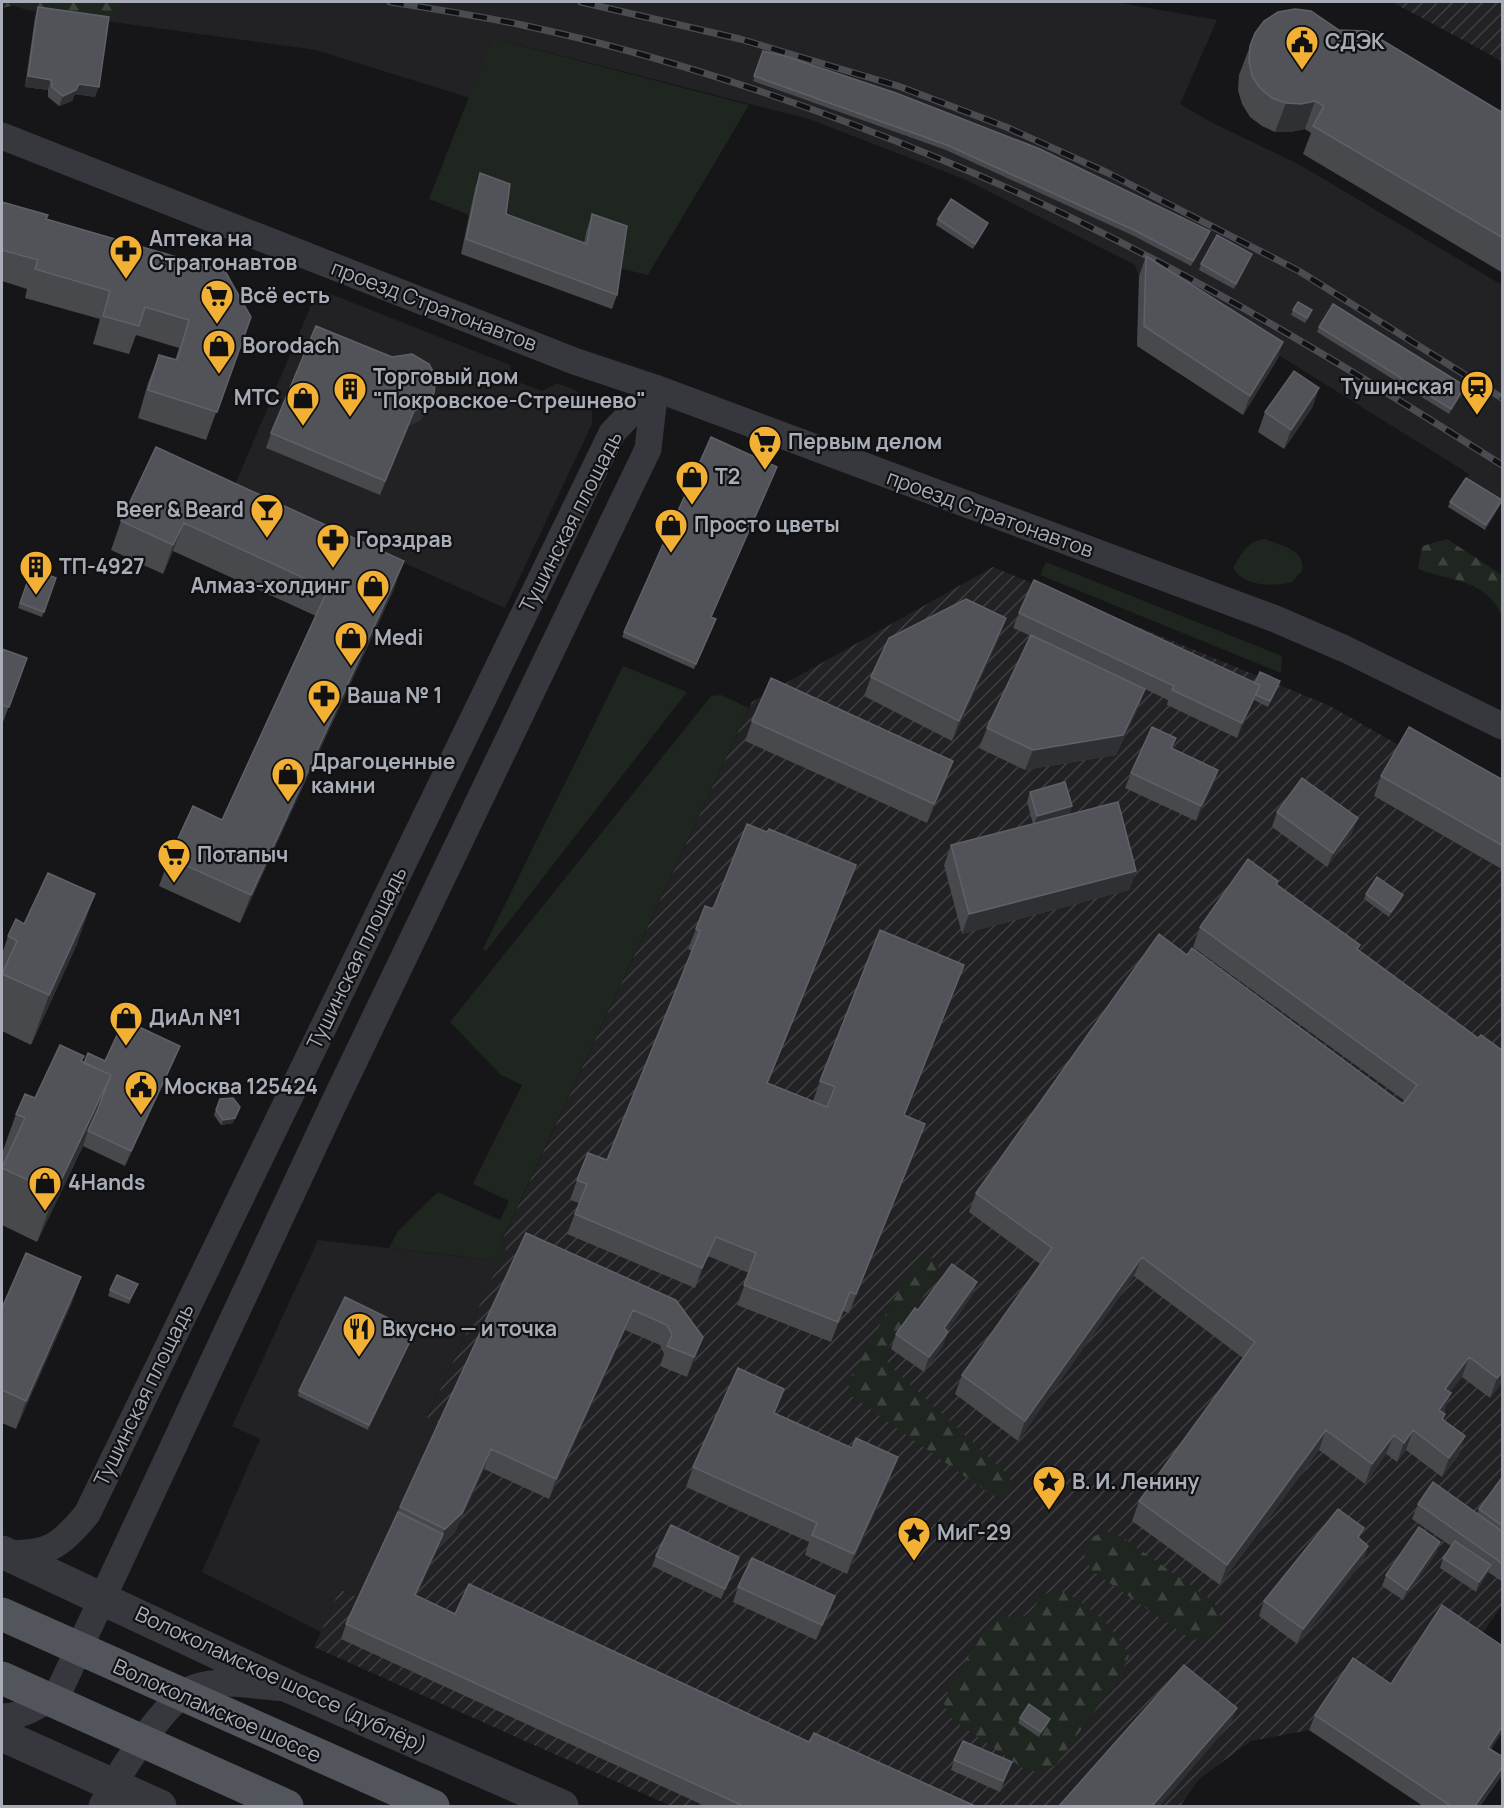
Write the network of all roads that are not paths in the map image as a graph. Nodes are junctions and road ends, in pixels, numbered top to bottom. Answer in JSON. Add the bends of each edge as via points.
{"nodes":[{"id":1,"x":2,"y":136,"type":"edge"},
{"id":2,"x":655,"y":388,"type":"junction"},
{"id":3,"x":1503,"y":726,"type":"edge"},
{"id":4,"x":2,"y":1552,"type":"edge"},
{"id":5,"x":103,"y":1599,"type":"junction"},
{"id":6,"x":2,"y":1614,"type":"edge"},
{"id":7,"x":2,"y":1678,"type":"edge"},
{"id":8,"x":292,"y":1688,"type":"junction"},
{"id":9,"x":2,"y":1717,"type":"edge"},
{"id":10,"x":2,"y":1735,"type":"edge"},
{"id":11,"x":107,"y":1796,"type":"edge"},
{"id":12,"x":160,"y":1806,"type":"edge"},
{"id":13,"x":286,"y":1806,"type":"edge"},
{"id":14,"x":433,"y":1806,"type":"edge"},
{"id":15,"x":562,"y":1806,"type":"edge"}],
"edges":[{"from":1,"to":2,"type":"street","name":"проезд Стратонавтов","via":[[574,361]]},
{"from":2,"to":3,"type":"street","name":"проезд Стратонавтов","via":[[1273,618]]},
{"from":2,"to":4,"type":"street","name":"Тушинская площадь","via":[[612,433],[87,1514],[52,1549],[40,1553]]},
{"from":2,"to":5,"type":"street","name":"Тушинская площадь","via":[[648,449],[338,1094]]},
{"from":4,"to":5,"type":"street","name":"Волоколамское шоссе (дублёр)"},
{"from":5,"to":8,"type":"street","name":"Волоколамское шоссе (дублёр)"},
{"from":5,"to":9,"type":"street","name":"Тушинская площадь","via":[[60,1689],[31,1711]]},
{"from":6,"to":14,"type":"main road","name":"Волоколамское шоссе","bridge":true},
{"from":7,"to":13,"type":"main road","bridge":true},
{"from":8,"to":11,"type":"street","via":[[220,1684],[191,1689],[168,1708]]},
{"from":8,"to":15,"type":"street","name":"Волоколамское шоссе (дублёр)"},
{"from":10,"to":11,"type":"street"},
{"from":11,"to":12,"type":"street"}]}
